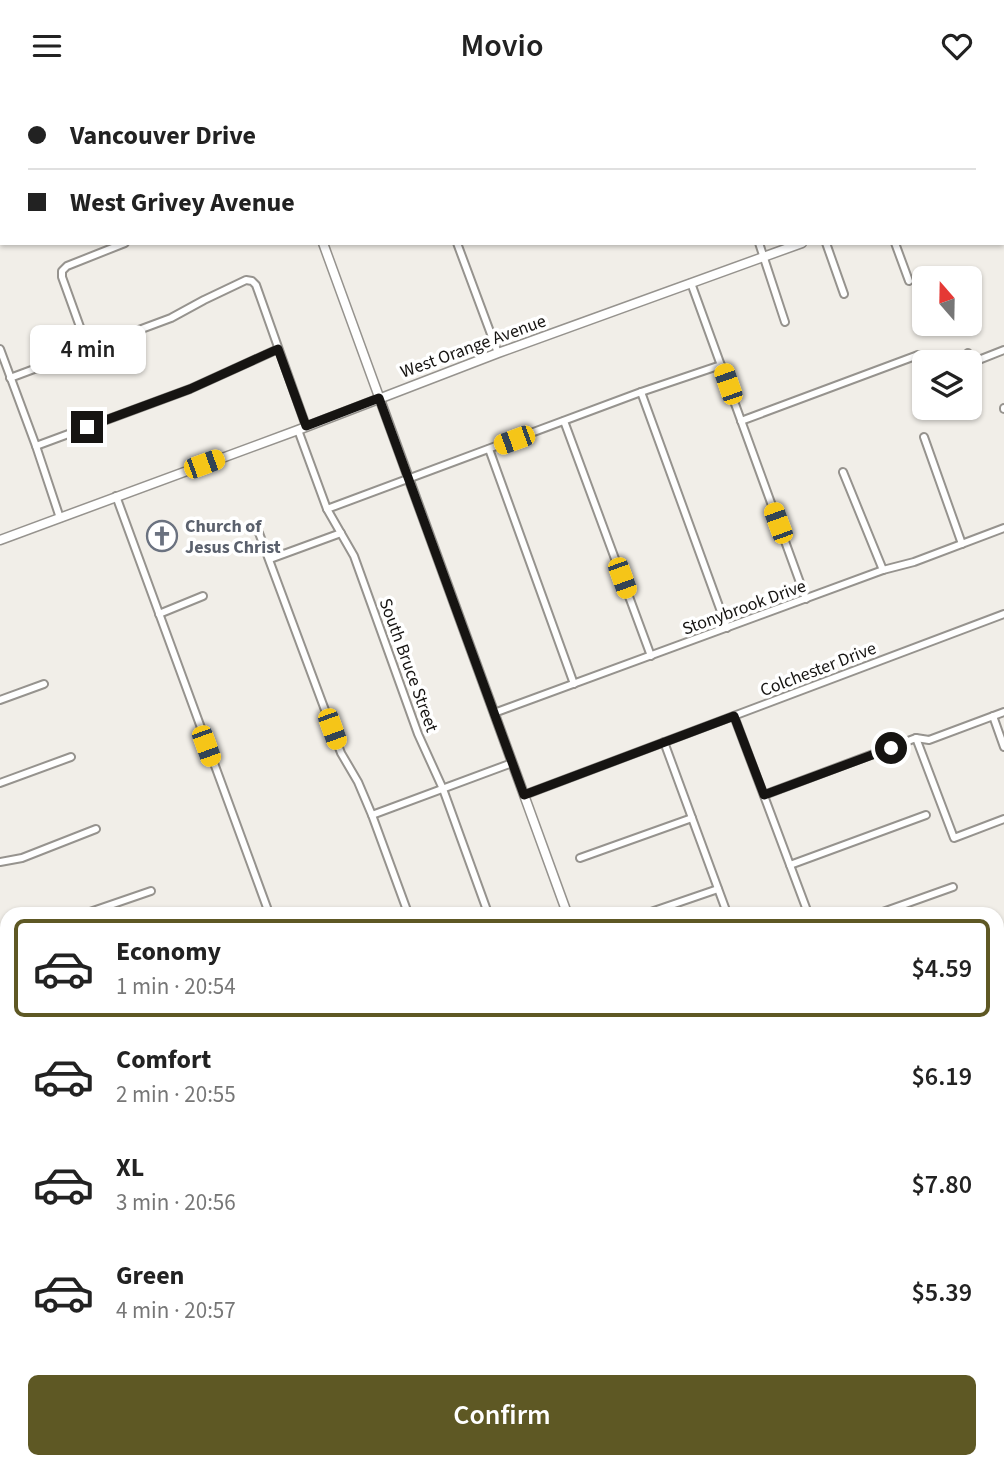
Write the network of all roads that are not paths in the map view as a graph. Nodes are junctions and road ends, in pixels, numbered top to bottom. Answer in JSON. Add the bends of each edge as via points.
{"nodes":[{"id":1,"x":120,"y":245,"type":"edge"},
{"id":2,"x":324,"y":245,"type":"edge"},
{"id":3,"x":458,"y":245,"type":"edge"},
{"id":4,"x":760,"y":245,"type":"edge"},
{"id":5,"x":797,"y":245,"type":"edge"},
{"id":6,"x":827,"y":245,"type":"edge"},
{"id":7,"x":896,"y":245,"type":"edge"},
{"id":8,"x":764,"y":257,"type":"junction"},
{"id":9,"x":909,"y":281,"type":"dead end"},
{"id":10,"x":691,"y":283,"type":"junction"},
{"id":11,"x":844,"y":294,"type":"dead end"},
{"id":12,"x":785,"y":322,"type":"dead end"},
{"id":13,"x":0,"y":349,"type":"edge"},
{"id":14,"x":88,"y":349,"type":"junction"},
{"id":15,"x":278,"y":349,"type":"junction"},
{"id":16,"x":1004,"y":351,"type":"edge"},
{"id":17,"x":498,"y":353,"type":"junction"},
{"id":18,"x":912,"y":357,"type":"edge"},
{"id":19,"x":982,"y":359,"type":"edge"},
{"id":20,"x":721,"y":365,"type":"junction"},
{"id":21,"x":10,"y":378,"type":"junction"},
{"id":22,"x":641,"y":393,"type":"junction"},
{"id":23,"x":379,"y":398,"type":"junction"},
{"id":24,"x":564,"y":421,"type":"junction"},
{"id":25,"x":741,"y":421,"type":"junction"},
{"id":26,"x":302,"y":428,"type":"junction"},
{"id":27,"x":924,"y":437,"type":"dead end"},
{"id":28,"x":36,"y":446,"type":"junction"},
{"id":29,"x":489,"y":449,"type":"junction"},
{"id":30,"x":843,"y":472,"type":"dead end"},
{"id":31,"x":408,"y":479,"type":"junction"},
{"id":32,"x":116,"y":496,"type":"junction"},
{"id":33,"x":327,"y":509,"type":"junction"},
{"id":34,"x":60,"y":517,"type":"junction"},
{"id":35,"x":1004,"y":528,"type":"edge"},
{"id":36,"x":259,"y":533,"type":"dead end"},
{"id":37,"x":341,"y":533,"type":"junction"},
{"id":38,"x":0,"y":540,"type":"edge"},
{"id":39,"x":962,"y":544,"type":"junction"},
{"id":40,"x":270,"y":559,"type":"junction"},
{"id":41,"x":883,"y":570,"type":"junction"},
{"id":42,"x":203,"y":596,"type":"dead end"},
{"id":43,"x":806,"y":599,"type":"junction"},
{"id":44,"x":159,"y":614,"type":"junction"},
{"id":45,"x":1004,"y":614,"type":"edge"},
{"id":46,"x":727,"y":628,"type":"junction"},
{"id":47,"x":651,"y":656,"type":"junction"},
{"id":48,"x":44,"y":684,"type":"dead end"},
{"id":49,"x":574,"y":684,"type":"junction"},
{"id":50,"x":0,"y":700,"type":"edge"},
{"id":51,"x":1004,"y":712,"type":"edge"},
{"id":52,"x":494,"y":713,"type":"junction"},
{"id":53,"x":734,"y":716,"type":"junction"},
{"id":54,"x":993,"y":716,"type":"junction"},
{"id":55,"x":916,"y":738,"type":"junction"},
{"id":56,"x":664,"y":742,"type":"junction"},
{"id":57,"x":1004,"y":747,"type":"edge"},
{"id":58,"x":71,"y":757,"type":"dead end"},
{"id":59,"x":512,"y":763,"type":"junction"},
{"id":60,"x":0,"y":783,"type":"edge"},
{"id":61,"x":443,"y":789,"type":"junction"},
{"id":62,"x":524,"y":795,"type":"junction"},
{"id":63,"x":764,"y":795,"type":"junction"},
{"id":64,"x":372,"y":815,"type":"junction"},
{"id":65,"x":926,"y":815,"type":"dead end"},
{"id":66,"x":692,"y":818,"type":"junction"},
{"id":67,"x":1004,"y":819,"type":"edge"},
{"id":68,"x":96,"y":829,"type":"dead end"},
{"id":69,"x":580,"y":858,"type":"dead end"},
{"id":70,"x":0,"y":862,"type":"edge"},
{"id":71,"x":790,"y":865,"type":"junction"},
{"id":72,"x":953,"y":887,"type":"dead end"},
{"id":73,"x":718,"y":889,"type":"junction"},
{"id":74,"x":151,"y":891,"type":"dead end"},
{"id":75,"x":104,"y":907,"type":"edge"},
{"id":76,"x":267,"y":907,"type":"edge"},
{"id":77,"x":406,"y":907,"type":"edge"},
{"id":78,"x":486,"y":907,"type":"edge"},
{"id":79,"x":565,"y":907,"type":"edge"},
{"id":80,"x":666,"y":907,"type":"edge"},
{"id":81,"x":725,"y":907,"type":"edge"},
{"id":82,"x":806,"y":907,"type":"edge"},
{"id":83,"x":897,"y":907,"type":"edge"}],
"edges":[{"from":1,"to":14,"type":"street","via":[[62,271]]},
{"from":2,"to":23,"type":"street"},
{"from":3,"to":17,"type":"street"},
{"from":4,"to":8,"type":"street"},
{"from":5,"to":8,"type":"street","name":"West Orange Avenue"},
{"from":6,"to":11,"type":"street"},
{"from":7,"to":9,"type":"street"},
{"from":8,"to":10,"type":"street","name":"West Orange Avenue"},
{"from":8,"to":12,"type":"street"},
{"from":10,"to":17,"type":"street","name":"West Orange Avenue"},
{"from":10,"to":20,"type":"street"},
{"from":13,"to":21,"type":"street"},
{"from":14,"to":15,"type":"street","name":"South Bruce Street","via":[[172,318],[242,281],[252,281]]},
{"from":14,"to":21,"type":"street"},
{"from":15,"to":26,"type":"street","name":"South Bruce Street"},
{"from":15,"to":28,"type":"street","via":[[190,389]]},
{"from":16,"to":19,"type":"street"},
{"from":17,"to":23,"type":"street","name":"West Orange Avenue"},
{"from":18,"to":25,"type":"street"},
{"from":20,"to":22,"type":"street"},
{"from":20,"to":25,"type":"street"},
{"from":21,"to":28,"type":"street"},
{"from":22,"to":24,"type":"street"},
{"from":22,"to":46,"type":"street"},
{"from":23,"to":26,"type":"street","name":"West Orange Avenue"},
{"from":23,"to":31,"type":"street"},
{"from":24,"to":29,"type":"street"},
{"from":24,"to":47,"type":"street"},
{"from":25,"to":43,"type":"street"},
{"from":26,"to":32,"type":"street","name":"West Orange Avenue"},
{"from":26,"to":33,"type":"street","name":"South Bruce Street"},
{"from":27,"to":39,"type":"street"},
{"from":28,"to":34,"type":"street"},
{"from":29,"to":31,"type":"street"},
{"from":29,"to":49,"type":"street"},
{"from":30,"to":41,"type":"street"},
{"from":31,"to":33,"type":"street"},
{"from":31,"to":52,"type":"street"},
{"from":32,"to":34,"type":"street","name":"West Orange Avenue"},
{"from":32,"to":44,"type":"street"},
{"from":33,"to":37,"type":"street","name":"South Bruce Street"},
{"from":34,"to":38,"type":"street","name":"West Orange Avenue"},
{"from":35,"to":39,"type":"street","name":"Stonybrook Drive"},
{"from":36,"to":40,"type":"street"},
{"from":37,"to":40,"type":"street"},
{"from":37,"to":61,"type":"street","name":"South Bruce Street","via":[[354,556],[418,734]]},
{"from":39,"to":41,"type":"street","name":"Stonybrook Drive"},
{"from":40,"to":64,"type":"street","via":[[341,753]]},
{"from":41,"to":43,"type":"street","name":"Stonybrook Drive"},
{"from":42,"to":44,"type":"street"},
{"from":43,"to":46,"type":"street","name":"Stonybrook Drive"},
{"from":44,"to":76,"type":"street"},
{"from":45,"to":53,"type":"street","name":"Colchester Drive"},
{"from":46,"to":47,"type":"street","name":"Stonybrook Drive"},
{"from":47,"to":49,"type":"street","name":"Stonybrook Drive"},
{"from":48,"to":50,"type":"street"},
{"from":49,"to":52,"type":"street","name":"Stonybrook Drive"},
{"from":51,"to":54,"type":"street"},
{"from":52,"to":59,"type":"street"},
{"from":53,"to":56,"type":"street","name":"Colchester Drive"},
{"from":53,"to":63,"type":"street"},
{"from":54,"to":55,"type":"street","via":[[929,740]]},
{"from":54,"to":57,"type":"street"},
{"from":55,"to":63,"type":"street"},
{"from":55,"to":67,"type":"street","via":[[954,838]]},
{"from":56,"to":62,"type":"street","name":"Colchester Drive"},
{"from":56,"to":66,"type":"street"},
{"from":58,"to":60,"type":"street"},
{"from":59,"to":61,"type":"street"},
{"from":59,"to":62,"type":"street"},
{"from":61,"to":64,"type":"street"},
{"from":61,"to":78,"type":"street","name":"South Bruce Street"},
{"from":62,"to":79,"type":"street"},
{"from":63,"to":71,"type":"street"},
{"from":64,"to":77,"type":"street"},
{"from":65,"to":71,"type":"street"},
{"from":66,"to":69,"type":"street"},
{"from":66,"to":73,"type":"street"},
{"from":68,"to":70,"type":"street"},
{"from":71,"to":82,"type":"street"},
{"from":72,"to":83,"type":"street"},
{"from":73,"to":80,"type":"street"},
{"from":73,"to":81,"type":"street"},
{"from":74,"to":75,"type":"street"}]}
